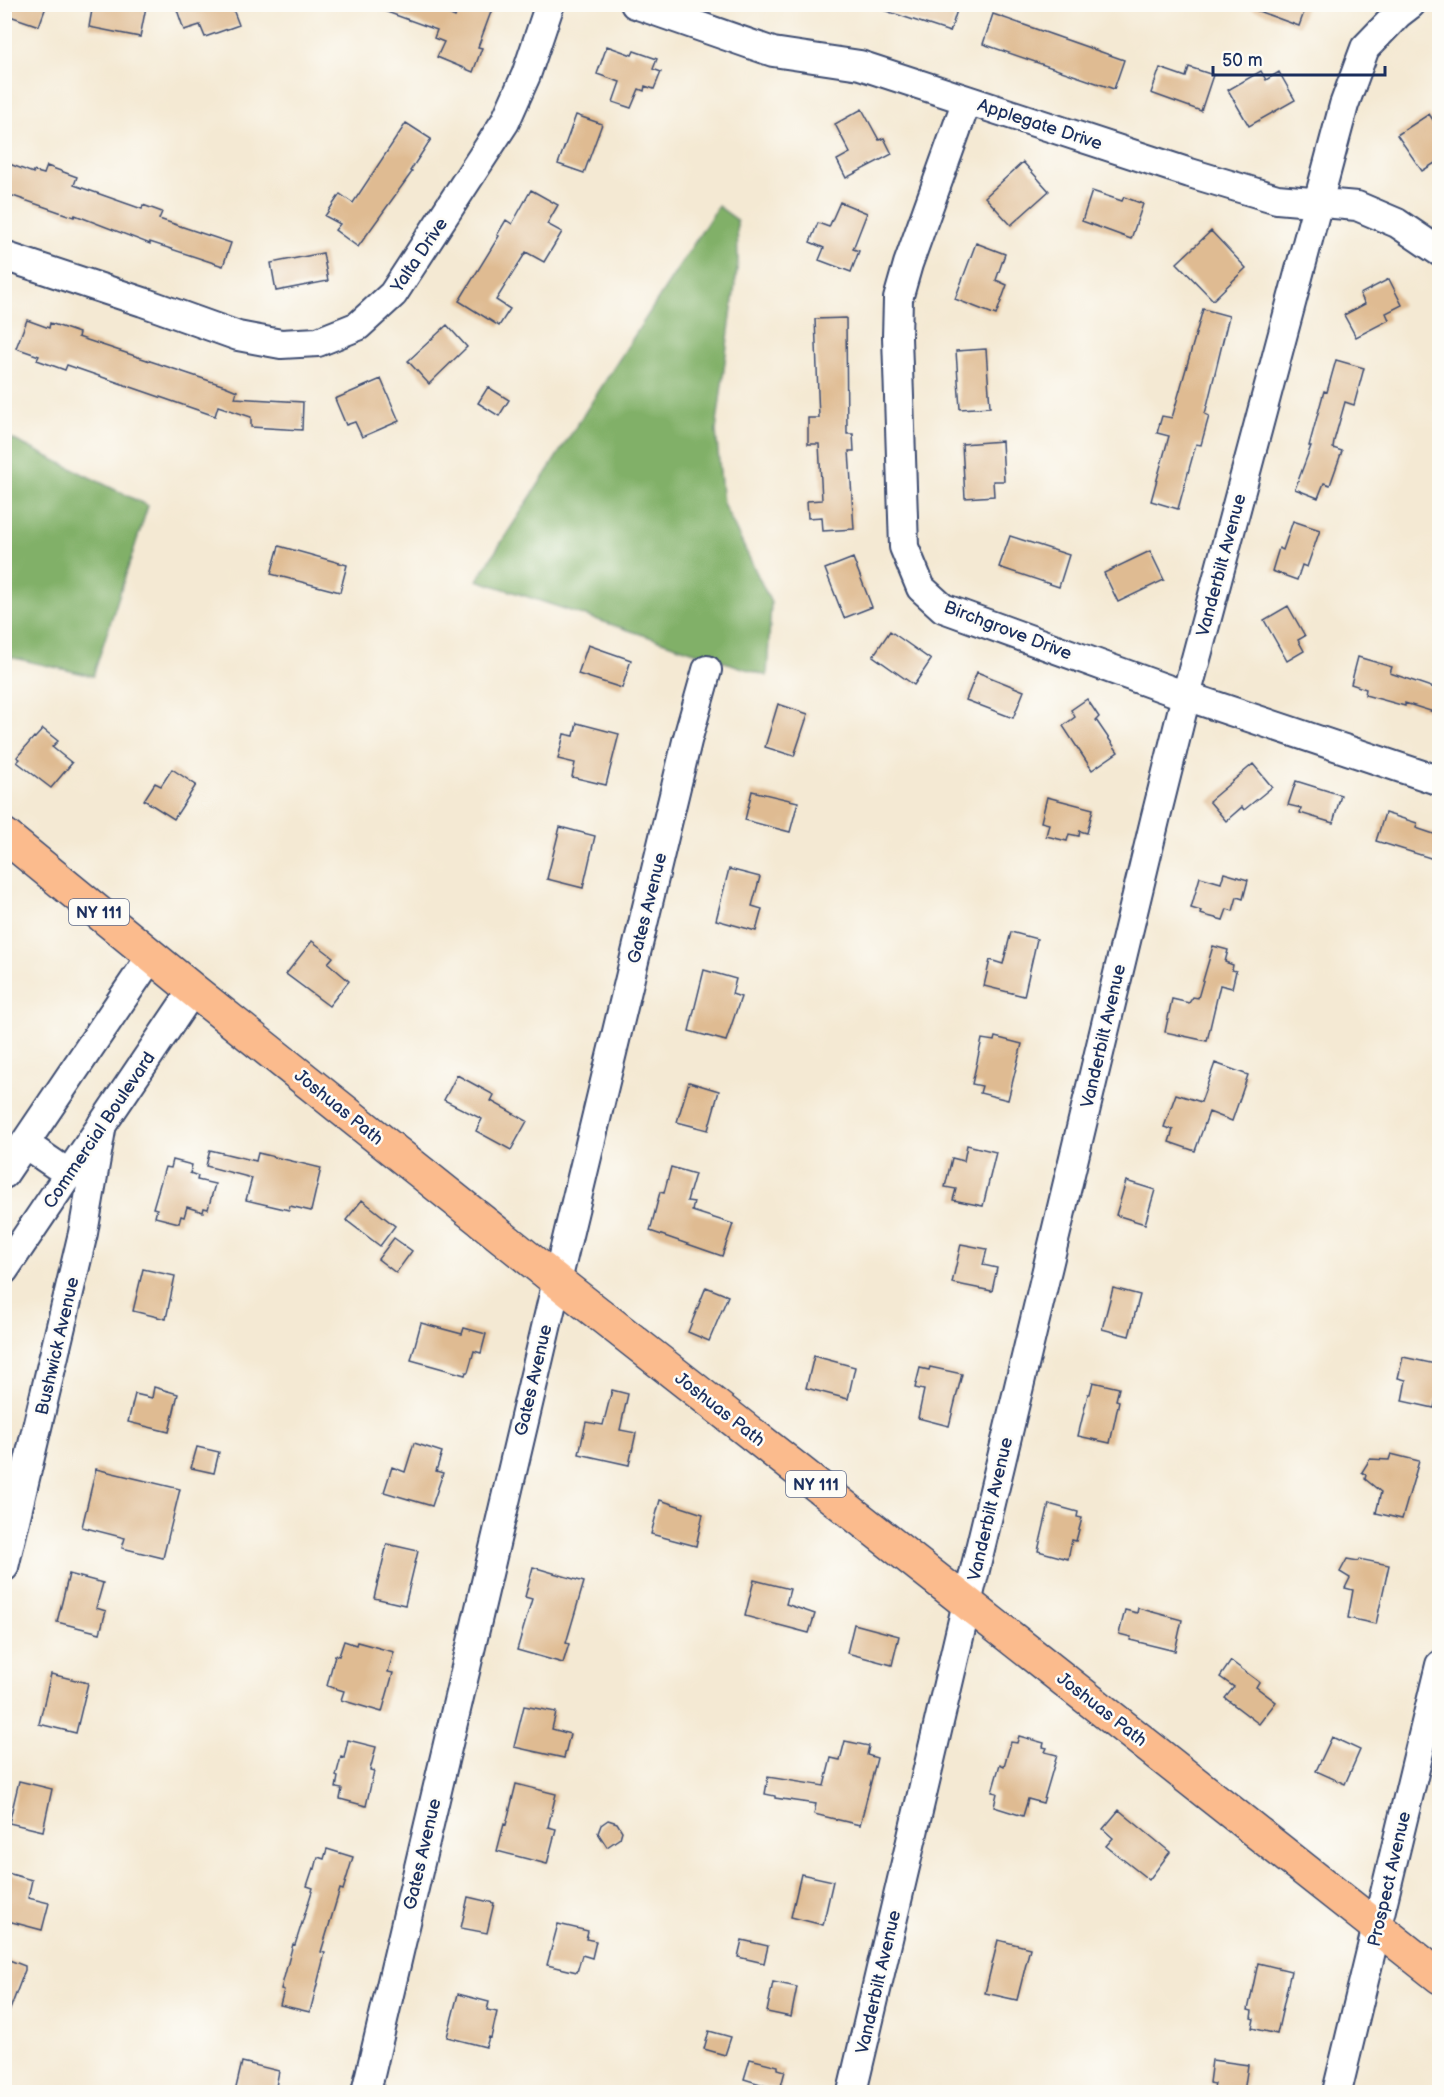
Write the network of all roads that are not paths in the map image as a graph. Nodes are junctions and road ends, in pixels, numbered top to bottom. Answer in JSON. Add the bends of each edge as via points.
{"nodes":[{"id":1,"x":550,"y":4,"type":"edge"},
{"id":2,"x":634,"y":4,"type":"edge"},
{"id":3,"x":1411,"y":4,"type":"edge"},
{"id":4,"x":967,"y":100,"type":"junction"},
{"id":5,"x":1318,"y":202,"type":"junction"},
{"id":6,"x":1440,"y":252,"type":"edge"},
{"id":7,"x":4,"y":256,"type":"edge"},
{"id":8,"x":707,"y":670,"type":"dead end"},
{"id":9,"x":1186,"y":696,"type":"junction"},
{"id":10,"x":1440,"y":781,"type":"edge"},
{"id":11,"x":4,"y":835,"type":"edge"},
{"id":12,"x":152,"y":955,"type":"junction"},
{"id":13,"x":193,"y":990,"type":"junction"},
{"id":14,"x":102,"y":1124,"type":"junction"},
{"id":15,"x":25,"y":1144,"type":"junction"},
{"id":16,"x":4,"y":1174,"type":"edge"},
{"id":17,"x":69,"y":1174,"type":"junction"},
{"id":18,"x":4,"y":1270,"type":"edge"},
{"id":19,"x":557,"y":1281,"type":"junction"},
{"id":20,"x":4,"y":1567,"type":"edge"},
{"id":21,"x":967,"y":1603,"type":"junction"},
{"id":22,"x":1440,"y":1665,"type":"edge"},
{"id":23,"x":1377,"y":1928,"type":"junction"},
{"id":24,"x":1440,"y":1977,"type":"edge"},
{"id":25,"x":366,"y":2092,"type":"edge"},
{"id":26,"x":852,"y":2092,"type":"edge"},
{"id":27,"x":1337,"y":2092,"type":"edge"}],
"edges":[{"from":1,"to":7,"type":"street","name":"Yalta Drive","via":[[505,122],[393,294],[358,326],[318,342],[281,344],[238,336]]},
{"from":2,"to":4,"type":"street","name":"Applegate Drive","via":[[773,52],[860,65]]},
{"from":3,"to":5,"type":"street","name":"Vanderbilt Avenue","via":[[1365,48],[1344,105]]},
{"from":4,"to":5,"type":"street","name":"Applegate Drive","via":[[1244,190],[1277,199]]},
{"from":4,"to":9,"type":"street","name":"Birchgrove Drive","via":[[898,299],[904,547],[921,588],[943,608]]},
{"from":5,"to":6,"type":"street","name":"Applegate Drive","via":[[1357,206],[1397,222]]},
{"from":5,"to":9,"type":"street","name":"Vanderbilt Avenue"},
{"from":8,"to":19,"type":"street","name":"Gates Avenue"},
{"from":9,"to":10,"type":"street","name":"Birchgrove Drive"},
{"from":9,"to":21,"type":"street","name":"Vanderbilt Avenue"},
{"from":11,"to":12,"type":"main road","name":"Joshuas Path","number":"NY 111"},
{"from":12,"to":13,"type":"main road","name":"Joshuas Path","number":"NY 111"},
{"from":12,"to":15,"type":"street"},
{"from":13,"to":14,"type":"street","name":"Commercial Boulevard"},
{"from":13,"to":19,"type":"main road","name":"Joshuas Path","number":"NY 111"},
{"from":14,"to":17,"type":"street","name":"Commercial Boulevard"},
{"from":14,"to":20,"type":"street","name":"Bushwick Avenue","via":[[83,1233]]},
{"from":15,"to":16,"type":"street"},
{"from":15,"to":17,"type":"street"},
{"from":17,"to":18,"type":"street","name":"Commercial Boulevard"},
{"from":19,"to":21,"type":"main road","name":"Joshuas Path","number":"NY 111"},
{"from":19,"to":25,"type":"street","name":"Gates Avenue"},
{"from":21,"to":23,"type":"main road","name":"Joshuas Path","number":"NY 111"},
{"from":21,"to":26,"type":"street","name":"Vanderbilt Avenue"},
{"from":22,"to":23,"type":"street","name":"Prospect Avenue"},
{"from":23,"to":24,"type":"main road","name":"Joshuas Path","number":"NY 111"},
{"from":23,"to":27,"type":"street","name":"Prospect Avenue"}]}
